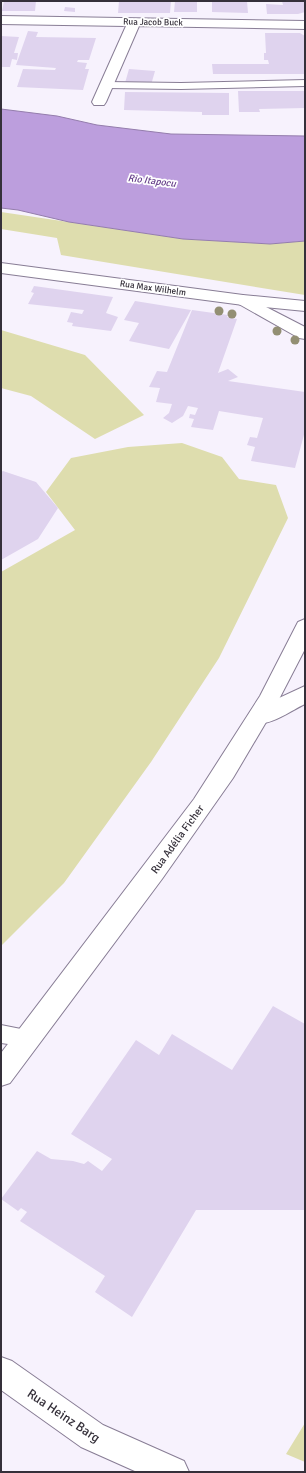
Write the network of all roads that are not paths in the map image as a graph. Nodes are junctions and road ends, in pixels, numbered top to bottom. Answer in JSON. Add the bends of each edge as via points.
{"nodes":[{"id":1,"x":1,"y":20,"type":"edge"},
{"id":2,"x":134,"y":21,"type":"junction"},
{"id":3,"x":305,"y":25,"type":"edge"},
{"id":4,"x":305,"y":84,"type":"edge"},
{"id":5,"x":107,"y":85,"type":"junction"},
{"id":6,"x":98,"y":102,"type":"dead end"},
{"id":7,"x":1,"y":268,"type":"edge"},
{"id":8,"x":244,"y":300,"type":"junction"},
{"id":9,"x":305,"y":306,"type":"edge"},
{"id":10,"x":305,"y":334,"type":"edge"},
{"id":11,"x":305,"y":627,"type":"edge"},
{"id":12,"x":305,"y":694,"type":"edge"},
{"id":13,"x":259,"y":718,"type":"junction"},
{"id":14,"x":1,"y":1034,"type":"edge"},
{"id":15,"x":29,"y":1038,"type":"junction"},
{"id":16,"x":1,"y":1074,"type":"edge"},
{"id":17,"x":1,"y":1372,"type":"edge"},
{"id":18,"x":173,"y":1472,"type":"edge"}],
"edges":[{"from":1,"to":2,"type":"main road","name":"Rua Jacob Buck"},
{"from":2,"to":3,"type":"main road","name":"Rua Jacob Buck","via":[[246,28]]},
{"from":2,"to":5,"type":"main road"},
{"from":4,"to":5,"type":"lane","via":[[179,84],[154,87]]},
{"from":5,"to":6,"type":"main road"},
{"from":7,"to":8,"type":"main road","name":"Rua Max Wilhelm"},
{"from":8,"to":9,"type":"main road","name":"Rua Max Wilhelm"},
{"from":8,"to":10,"type":"main road"},
{"from":11,"to":13,"type":"main road","name":"Rua Adélia Ficher"},
{"from":12,"to":13,"type":"main road"},
{"from":13,"to":15,"type":"main road","name":"Rua Adélia Ficher","via":[[182,836]]},
{"from":14,"to":15,"type":"lane"},
{"from":15,"to":16,"type":"main road","name":"Rua Adélia Ficher"},
{"from":17,"to":18,"type":"main road","name":"Rua Heinz Barg","via":[[92,1436]]}]}
